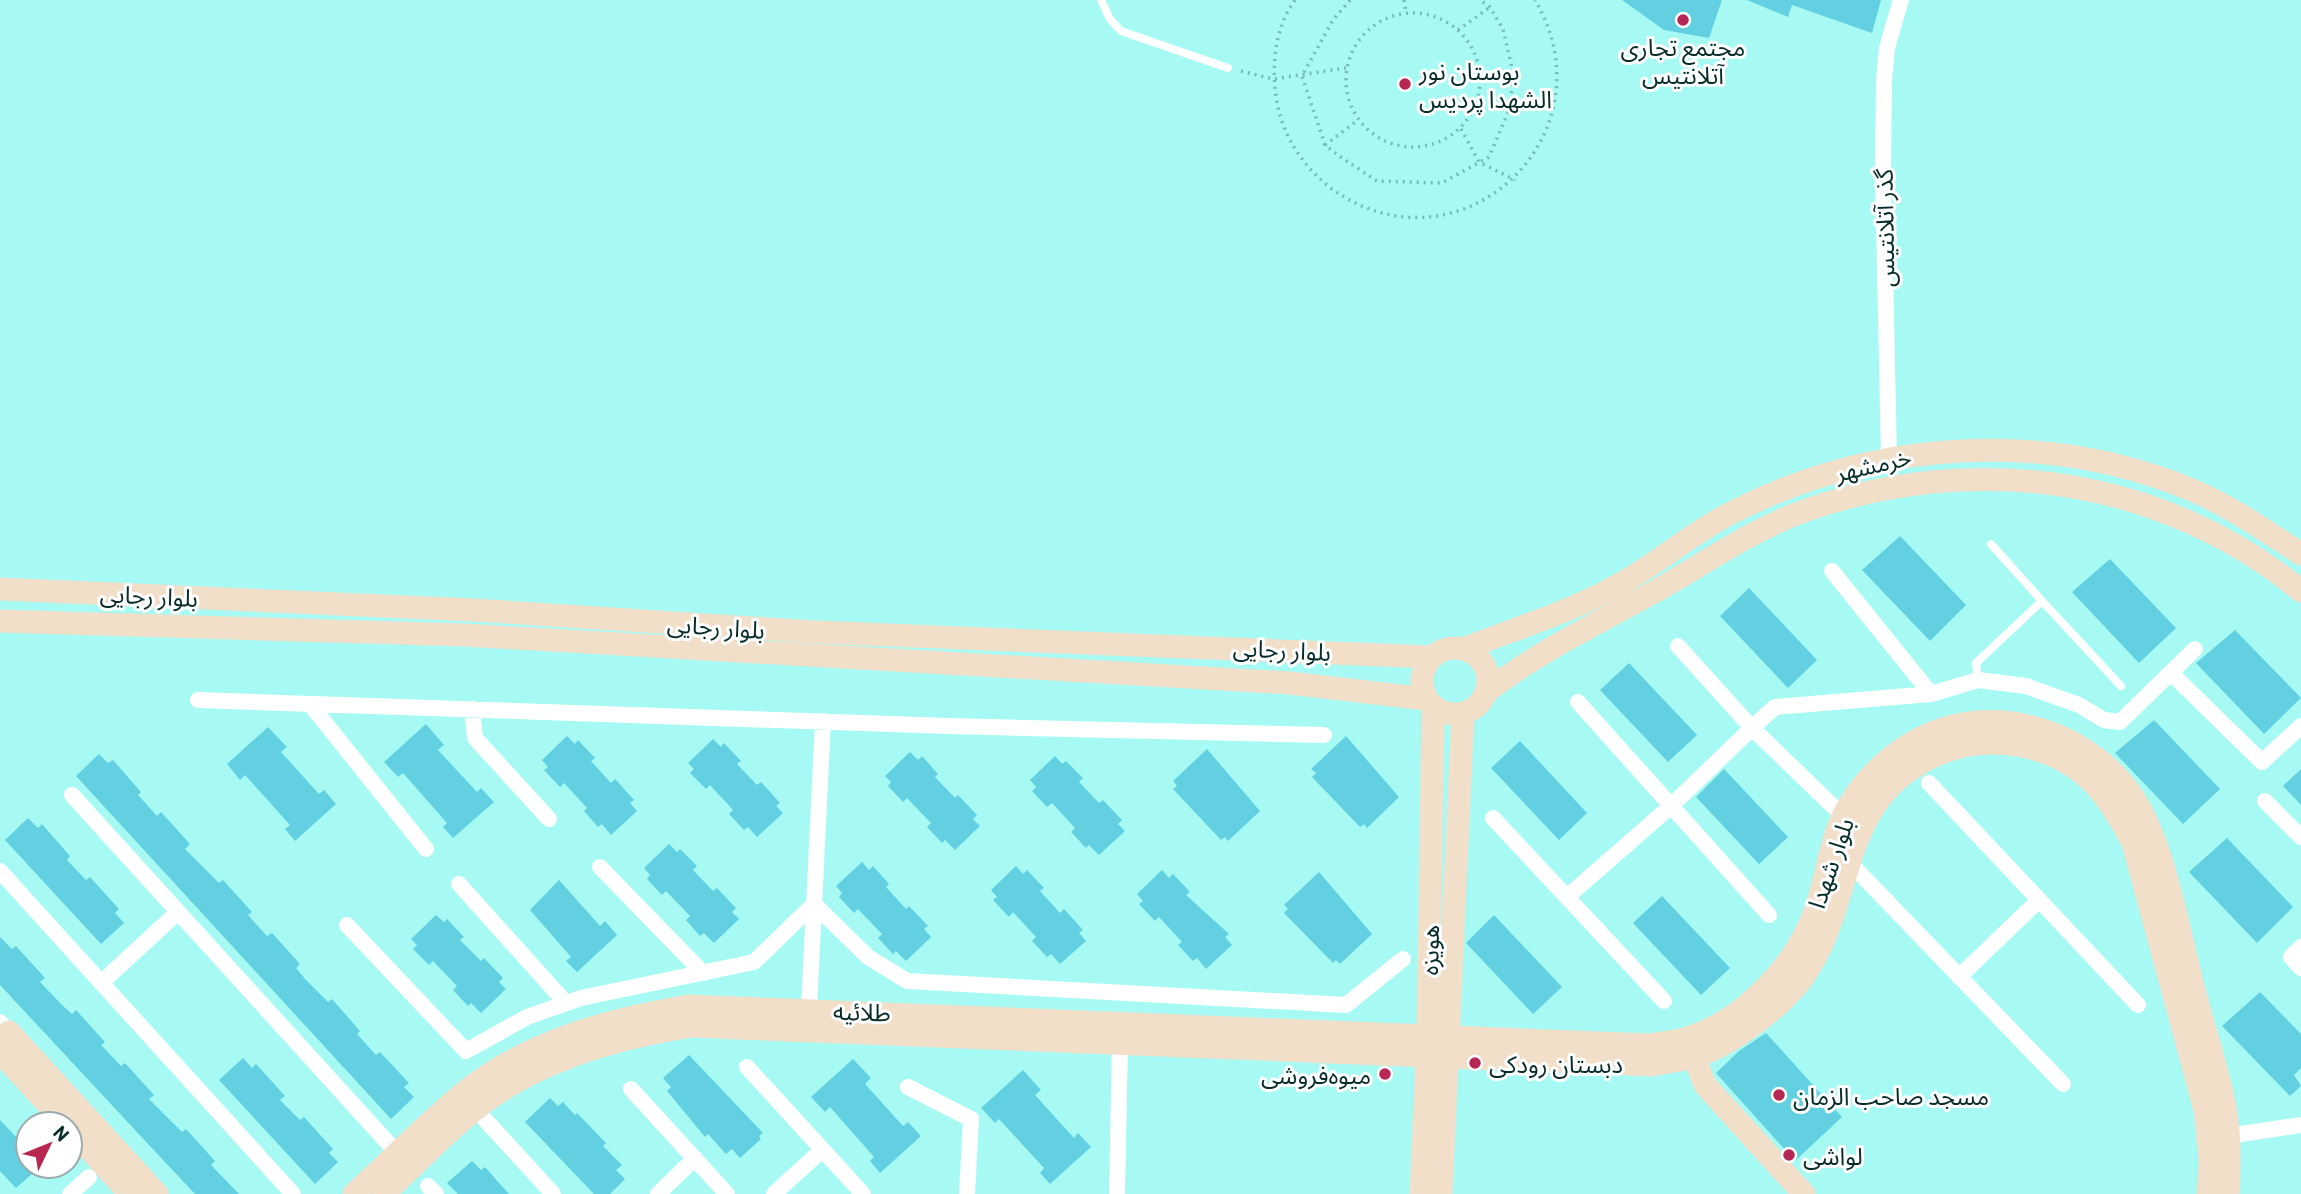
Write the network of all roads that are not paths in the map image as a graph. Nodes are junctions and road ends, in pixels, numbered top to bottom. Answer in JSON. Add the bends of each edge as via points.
{"nodes":[{"id":1,"x":1101,"y":0,"type":"edge"},
{"id":2,"x":1901,"y":0,"type":"edge"},
{"id":3,"x":1228,"y":68,"type":"road end"},
{"id":4,"x":1888,"y":459,"type":"junction"},
{"id":5,"x":1991,"y":544,"type":"dead end"},
{"id":6,"x":2301,"y":554,"type":"edge"},
{"id":7,"x":1832,"y":571,"type":"dead end"},
{"id":8,"x":0,"y":589,"type":"edge"},
{"id":9,"x":2301,"y":591,"type":"edge"},
{"id":10,"x":2042,"y":601,"type":"junction"},
{"id":11,"x":0,"y":621,"type":"edge"},
{"id":12,"x":1678,"y":646,"type":"dead end"},
{"id":13,"x":1463,"y":649,"type":"junction"},
{"id":14,"x":2195,"y":649,"type":"dead end"},
{"id":15,"x":1431,"y":657,"type":"junction"},
{"id":16,"x":2171,"y":673,"type":"junction"},
{"id":17,"x":1978,"y":680,"type":"junction"},
{"id":18,"x":2121,"y":686,"type":"dead end"},
{"id":19,"x":1486,"y":692,"type":"junction"},
{"id":20,"x":1931,"y":694,"type":"junction"},
{"id":21,"x":198,"y":700,"type":"dead end"},
{"id":22,"x":1430,"y":702,"type":"junction"},
{"id":23,"x":1578,"y":702,"type":"dead end"},
{"id":24,"x":310,"y":704,"type":"junction"},
{"id":25,"x":472,"y":709,"type":"junction"},
{"id":26,"x":1463,"y":713,"type":"junction"},
{"id":27,"x":823,"y":721,"type":"junction"},
{"id":28,"x":2301,"y":726,"type":"edge"},
{"id":29,"x":1752,"y":728,"type":"junction"},
{"id":30,"x":1324,"y":735,"type":"dead end"},
{"id":31,"x":1929,"y":783,"type":"dead end"},
{"id":32,"x":72,"y":795,"type":"dead end"},
{"id":33,"x":2265,"y":801,"type":"dead end"},
{"id":34,"x":1671,"y":806,"type":"junction"},
{"id":35,"x":549,"y":818,"type":"dead end"},
{"id":36,"x":1493,"y":818,"type":"dead end"},
{"id":37,"x":1853,"y":822,"type":"junction"},
{"id":38,"x":2301,"y":837,"type":"edge"},
{"id":39,"x":426,"y":849,"type":"dead end"},
{"id":40,"x":1849,"y":862,"type":"junction"},
{"id":41,"x":600,"y":867,"type":"dead end"},
{"id":42,"x":0,"y":871,"type":"edge"},
{"id":43,"x":459,"y":884,"type":"dead end"},
{"id":44,"x":1830,"y":891,"type":"junction"},
{"id":45,"x":1567,"y":897,"type":"junction"},
{"id":46,"x":2039,"y":901,"type":"junction"},
{"id":47,"x":814,"y":904,"type":"junction"},
{"id":48,"x":2162,"y":906,"type":"junction"},
{"id":49,"x":178,"y":912,"type":"junction"},
{"id":50,"x":1769,"y":915,"type":"dead end"},
{"id":51,"x":347,"y":925,"type":"dead end"},
{"id":52,"x":2301,"y":947,"type":"edge"},
{"id":53,"x":1402,"y":959,"type":"dead end"},
{"id":54,"x":2301,"y":968,"type":"edge"},
{"id":55,"x":703,"y":974,"type":"junction"},
{"id":56,"x":1959,"y":977,"type":"junction"},
{"id":57,"x":101,"y":983,"type":"junction"},
{"id":58,"x":1664,"y":1001,"type":"dead end"},
{"id":59,"x":566,"y":1003,"type":"junction"},
{"id":60,"x":2138,"y":1004,"type":"dead end"},
{"id":61,"x":809,"y":1019,"type":"junction"},
{"id":62,"x":1120,"y":1032,"type":"junction"},
{"id":63,"x":2,"y":1037,"type":"edge"},
{"id":64,"x":1437,"y":1045,"type":"junction"},
{"id":65,"x":1691,"y":1048,"type":"junction"},
{"id":66,"x":747,"y":1067,"type":"dead end"},
{"id":67,"x":2063,"y":1083,"type":"dead end"},
{"id":68,"x":908,"y":1087,"type":"dead end"},
{"id":69,"x":631,"y":1089,"type":"dead end"},
{"id":70,"x":469,"y":1101,"type":"junction"},
{"id":71,"x":56,"y":1110,"type":"edge"},
{"id":72,"x":2301,"y":1125,"type":"edge"},
{"id":73,"x":2228,"y":1136,"type":"junction"},
{"id":74,"x":84,"y":1143,"type":"edge"},
{"id":75,"x":822,"y":1150,"type":"junction"},
{"id":76,"x":398,"y":1154,"type":"junction"},
{"id":77,"x":695,"y":1158,"type":"junction"},
{"id":78,"x":89,"y":1177,"type":"dead end"},
{"id":79,"x":70,"y":1194,"type":"edge"},
{"id":80,"x":130,"y":1194,"type":"edge"},
{"id":81,"x":157,"y":1194,"type":"edge"},
{"id":82,"x":293,"y":1194,"type":"edge"},
{"id":83,"x":354,"y":1194,"type":"edge"},
{"id":84,"x":384,"y":1194,"type":"edge"},
{"id":85,"x":553,"y":1194,"type":"edge"},
{"id":86,"x":658,"y":1194,"type":"edge"},
{"id":87,"x":727,"y":1194,"type":"edge"},
{"id":88,"x":774,"y":1194,"type":"edge"},
{"id":89,"x":863,"y":1194,"type":"edge"},
{"id":90,"x":967,"y":1194,"type":"edge"},
{"id":91,"x":1117,"y":1194,"type":"edge"},
{"id":92,"x":1421,"y":1194,"type":"edge"},
{"id":93,"x":1441,"y":1194,"type":"edge"},
{"id":94,"x":1804,"y":1194,"type":"edge"},
{"id":95,"x":2208,"y":1194,"type":"edge"},
{"id":96,"x":2228,"y":1194,"type":"edge"}],
"edges":[{"from":1,"to":3,"type":"lane","via":[[1121,31]]},
{"from":2,"to":4,"type":"street","name":"گذر آتلانتیس","via":[[1887,48],[1884,81]]},
{"from":4,"to":6,"type":"main road","name":"خرمشهر","via":[[1982,448],[2053,453],[2124,468],[2192,490]]},
{"from":4,"to":13,"type":"main road","name":"خرمشهر","via":[[1796,483],[1734,511],[1624,582]]},
{"from":5,"to":10,"type":"lane"},
{"from":7,"to":20,"type":"street"},
{"from":8,"to":15,"type":"main road","name":"بلوار رجایی","via":[[474,610],[815,632]]},
{"from":9,"to":19,"type":"main road","name":"خرمشهر","via":[[2240,548],[2181,516],[2117,495],[2050,482],[1982,477],[1924,482],[1806,510],[1747,537],[1526,661]]},
{"from":10,"to":17,"type":"lane","via":[[1976,663]]},
{"from":10,"to":18,"type":"lane"},
{"from":11,"to":22,"type":"main road","name":"بلوار رجایی","via":[[464,635],[1290,683]]},
{"from":12,"to":29,"type":"street"},
{"from":13,"to":15,"type":"main road"},
{"from":13,"to":19,"type":"main road","via":[[1481,661],[1488,682]]},
{"from":14,"to":16,"type":"street"},
{"from":15,"to":22,"type":"main road","via":[[1422,677]]},
{"from":16,"to":17,"type":"street","via":[[2120,722],[2104,720],[2079,705],[2026,686]]},
{"from":16,"to":28,"type":"street","via":[[2262,762]]},
{"from":17,"to":20,"type":"street"},
{"from":19,"to":26,"type":"main road","via":[[1473,709]]},
{"from":20,"to":29,"type":"street","via":[[1775,707]]},
{"from":21,"to":24,"type":"street"},
{"from":22,"to":26,"type":"main road","via":[[1453,714]]},
{"from":22,"to":64,"type":"main road","name":"هویزه"},
{"from":23,"to":34,"type":"street"},
{"from":24,"to":25,"type":"street"},
{"from":24,"to":39,"type":"street"},
{"from":25,"to":27,"type":"street"},
{"from":25,"to":35,"type":"street","via":[[475,738]]},
{"from":26,"to":64,"type":"main road","name":"هویزه"},
{"from":27,"to":30,"type":"street"},
{"from":27,"to":47,"type":"street"},
{"from":29,"to":34,"type":"street"},
{"from":29,"to":37,"type":"street"},
{"from":31,"to":46,"type":"street"},
{"from":32,"to":49,"type":"street"},
{"from":33,"to":38,"type":"street"},
{"from":34,"to":45,"type":"street"},
{"from":34,"to":50,"type":"street"},
{"from":36,"to":45,"type":"street"},
{"from":37,"to":40,"type":"main road","name":"بلوار شهدا"},
{"from":37,"to":44,"type":"main road","name":"بلوار شهدا","via":[[1836,833]]},
{"from":37,"to":48,"type":"main road","name":"بلوار شهدا","via":[[1860,788],[1897,752],[1943,729],[1994,721],[2046,730],[2092,753],[2129,790],[2152,836]]},
{"from":40,"to":44,"type":"main road","name":"بلوار شهدا"},
{"from":40,"to":56,"type":"street"},
{"from":41,"to":55,"type":"street"},
{"from":42,"to":57,"type":"street"},
{"from":43,"to":59,"type":"street"},
{"from":44,"to":65,"type":"main road","name":"بلوار شهدا","via":[[1829,932],[1803,978],[1733,1040]]},
{"from":45,"to":58,"type":"street"},
{"from":46,"to":56,"type":"street"},
{"from":46,"to":60,"type":"street"},
{"from":47,"to":53,"type":"street","via":[[868,957],[907,981],[1346,1005]]},
{"from":47,"to":55,"type":"street","via":[[754,962]]},
{"from":47,"to":61,"type":"street"},
{"from":48,"to":73,"type":"main road","name":"بلوار شهدا","via":[[2224,1107]]},
{"from":48,"to":95,"type":"main road","name":"بلوار شهدا","via":[[2205,1110]]},
{"from":49,"to":57,"type":"street"},
{"from":49,"to":76,"type":"street"},
{"from":51,"to":59,"type":"street","via":[[466,1051],[527,1017]]},
{"from":52,"to":54,"type":"street","via":[[2291,957]]},
{"from":55,"to":59,"type":"street"},
{"from":56,"to":67,"type":"street"},
{"from":57,"to":82,"type":"street"},
{"from":61,"to":62,"type":"main road","name":"طلائیه"},
{"from":61,"to":70,"type":"main road","name":"طلائیه","via":[[691,1026],[633,1035]]},
{"from":62,"to":64,"type":"main road","name":"طلائیه"},
{"from":62,"to":91,"type":"street"},
{"from":63,"to":71,"type":"main road"},
{"from":63,"to":81,"type":"main road"},
{"from":64,"to":65,"type":"main road","name":"بلوار شهدا","via":[[1652,1065]]},
{"from":64,"to":92,"type":"main road","name":"هویزه"},
{"from":64,"to":93,"type":"main road","name":"هویزه"},
{"from":65,"to":94,"type":"main road","via":[[1705,1085]]},
{"from":66,"to":75,"type":"street"},
{"from":68,"to":90,"type":"street","via":[[971,1119]]},
{"from":69,"to":77,"type":"street"},
{"from":70,"to":76,"type":"main road","name":"طلائیه"},
{"from":70,"to":84,"type":"main road","name":"طلائیه"},
{"from":70,"to":85,"type":"street"},
{"from":72,"to":73,"type":"street"},
{"from":73,"to":96,"type":"main road","name":"بلوار شهدا"},
{"from":74,"to":80,"type":"main road"},
{"from":75,"to":88,"type":"street"},
{"from":75,"to":89,"type":"street"},
{"from":76,"to":83,"type":"main road","name":"طلائیه"},
{"from":77,"to":86,"type":"street"},
{"from":77,"to":87,"type":"street"},
{"from":78,"to":79,"type":"street"}]}
